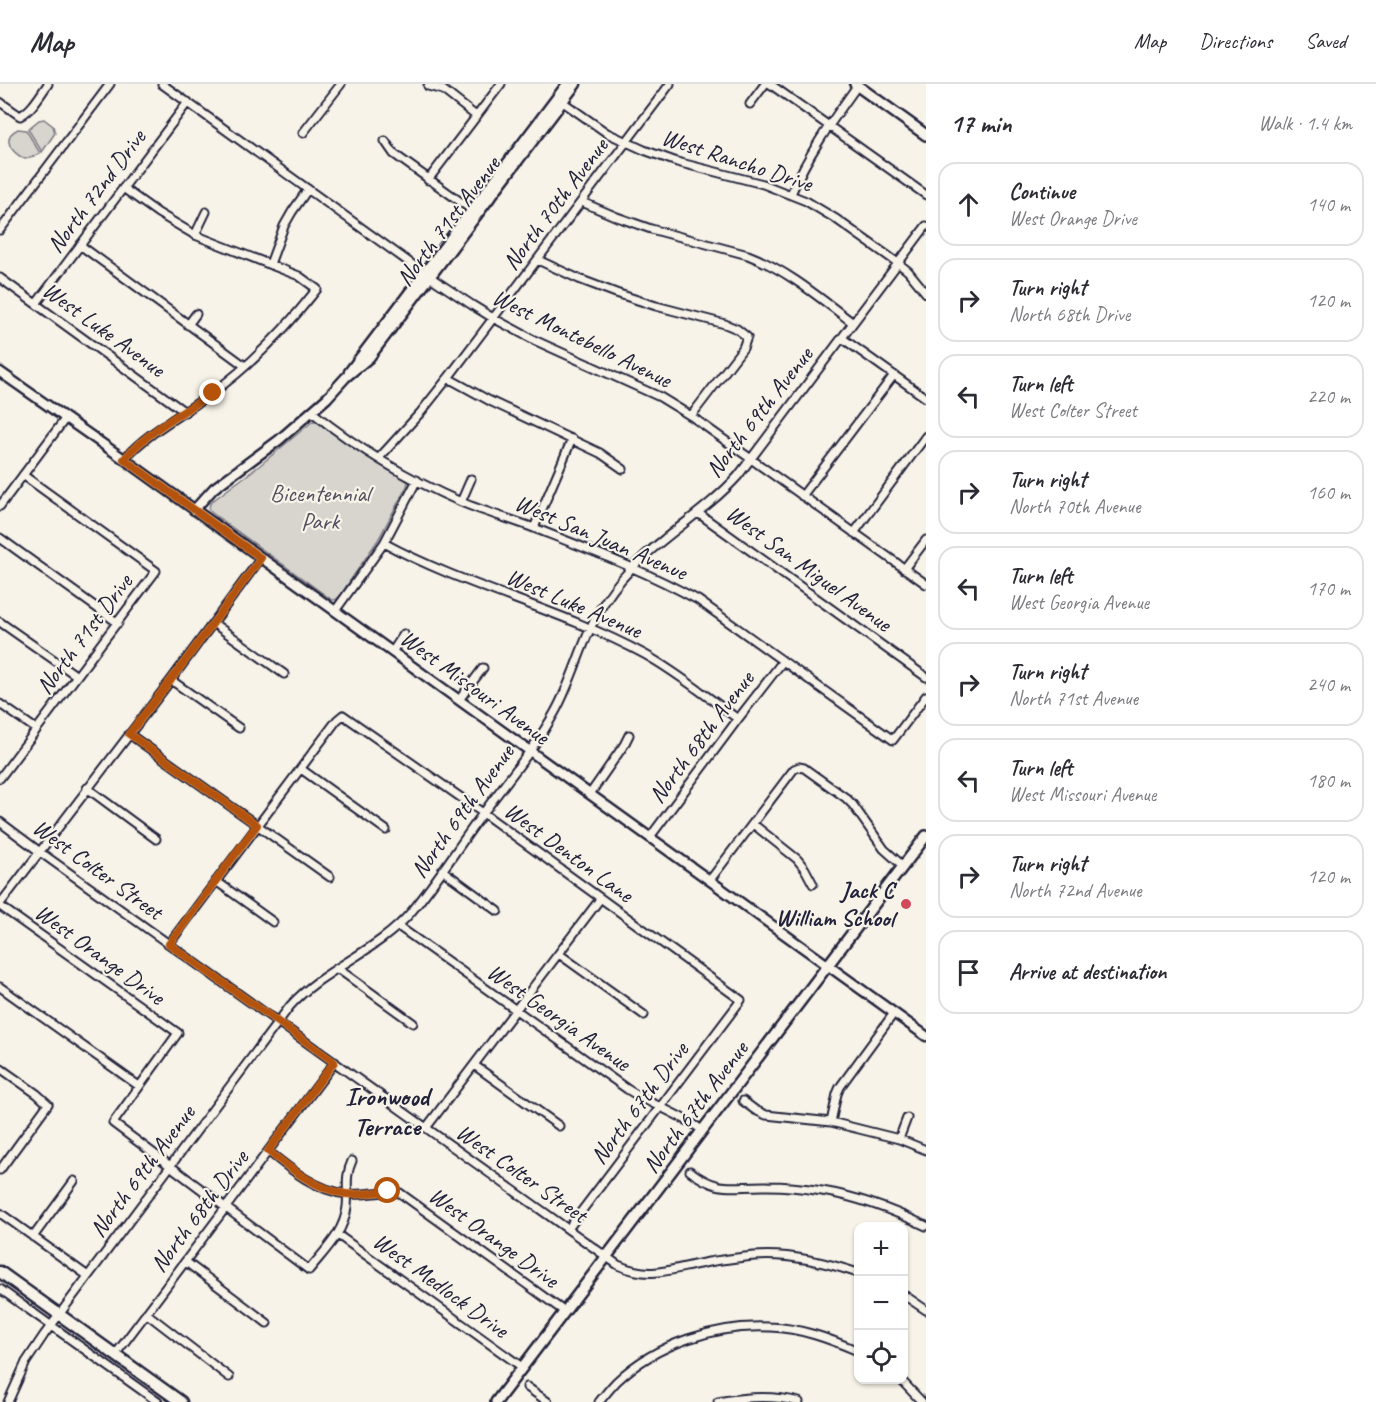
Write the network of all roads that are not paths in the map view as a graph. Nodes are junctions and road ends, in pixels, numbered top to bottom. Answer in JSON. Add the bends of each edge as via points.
{"nodes":[{"id":1,"x":48,"y":84,"type":"edge"},
{"id":2,"x":110,"y":84,"type":"edge"},
{"id":3,"x":162,"y":84,"type":"edge"},
{"id":4,"x":340,"y":84,"type":"edge"},
{"id":5,"x":501,"y":84,"type":"edge"},
{"id":6,"x":567,"y":84,"type":"edge"},
{"id":7,"x":576,"y":84,"type":"edge"},
{"id":8,"x":670,"y":84,"type":"edge"},
{"id":9,"x":765,"y":84,"type":"edge"},
{"id":10,"x":770,"y":84,"type":"edge"},
{"id":11,"x":856,"y":85,"type":"edge"},
{"id":12,"x":428,"y":87,"type":"dead end"},
{"id":13,"x":559,"y":100,"type":"junction"},
{"id":14,"x":0,"y":102,"type":"edge"},
{"id":15,"x":188,"y":102,"type":"junction"},
{"id":16,"x":750,"y":104,"type":"dead end"},
{"id":17,"x":476,"y":116,"type":"junction"},
{"id":18,"x":829,"y":126,"type":"junction"},
{"id":19,"x":303,"y":133,"type":"dead end"},
{"id":20,"x":926,"y":135,"type":"edge"},
{"id":21,"x":385,"y":141,"type":"dead end"},
{"id":22,"x":626,"y":142,"type":"junction"},
{"id":23,"x":428,"y":180,"type":"junction"},
{"id":24,"x":123,"y":188,"type":"junction"},
{"id":25,"x":308,"y":189,"type":"junction"},
{"id":26,"x":791,"y":194,"type":"junction"},
{"id":27,"x":926,"y":195,"type":"edge"},
{"id":28,"x":582,"y":202,"type":"junction"},
{"id":29,"x":206,"y":212,"type":"dead end"},
{"id":30,"x":475,"y":212,"type":"junction"},
{"id":31,"x":926,"y":226,"type":"edge"},
{"id":32,"x":0,"y":230,"type":"edge"},
{"id":33,"x":195,"y":235,"type":"junction"},
{"id":34,"x":80,"y":245,"type":"junction"},
{"id":35,"x":538,"y":260,"type":"junction"},
{"id":36,"x":898,"y":263,"type":"junction"},
{"id":37,"x":270,"y":264,"type":"junction"},
{"id":38,"x":427,"y":275,"type":"junction"},
{"id":39,"x":0,"y":278,"type":"edge"},
{"id":40,"x":926,"y":292,"type":"edge"},
{"id":41,"x":36,"y":304,"type":"junction"},
{"id":42,"x":196,"y":314,"type":"dead end"},
{"id":43,"x":493,"y":318,"type":"junction"},
{"id":44,"x":854,"y":322,"type":"junction"},
{"id":45,"x":188,"y":325,"type":"junction"},
{"id":46,"x":842,"y":338,"type":"junction"},
{"id":47,"x":245,"y":366,"type":"junction"},
{"id":48,"x":0,"y":372,"type":"edge"},
{"id":49,"x":894,"y":375,"type":"junction"},
{"id":50,"x":448,"y":378,"type":"junction"},
{"id":51,"x":926,"y":398,"type":"edge"},
{"id":52,"x":184,"y":412,"type":"junction"},
{"id":53,"x":312,"y":412,"type":"junction"},
{"id":54,"x":691,"y":416,"type":"junction"},
{"id":55,"x":65,"y":419,"type":"junction"},
{"id":56,"x":926,"y":435,"type":"edge"},
{"id":57,"x":572,"y":439,"type":"junction"},
{"id":58,"x":379,"y":458,"type":"junction"},
{"id":59,"x":124,"y":459,"type":"junction"},
{"id":60,"x":750,"y":459,"type":"junction"},
{"id":61,"x":623,"y":469,"type":"dead end"},
{"id":62,"x":23,"y":475,"type":"junction"},
{"id":63,"x":471,"y":478,"type":"dead end"},
{"id":64,"x":417,"y":480,"type":"junction"},
{"id":65,"x":802,"y":496,"type":"junction"},
{"id":66,"x":461,"y":502,"type":"junction"},
{"id":67,"x":0,"y":506,"type":"edge"},
{"id":68,"x":194,"y":510,"type":"junction"},
{"id":69,"x":698,"y":513,"type":"junction"},
{"id":70,"x":534,"y":528,"type":"junction"},
{"id":71,"x":854,"y":533,"type":"junction"},
{"id":72,"x":0,"y":538,"type":"edge"},
{"id":73,"x":926,"y":540,"type":"edge"},
{"id":74,"x":384,"y":543,"type":"junction"},
{"id":75,"x":261,"y":558,"type":"junction"},
{"id":76,"x":631,"y":568,"type":"junction"},
{"id":77,"x":904,"y":569,"type":"junction"},
{"id":78,"x":926,"y":585,"type":"edge"},
{"id":79,"x":335,"y":611,"type":"junction"},
{"id":80,"x":0,"y":622,"type":"edge"},
{"id":81,"x":118,"y":623,"type":"junction"},
{"id":82,"x":213,"y":623,"type":"junction"},
{"id":83,"x":590,"y":629,"type":"junction"},
{"id":84,"x":404,"y":634,"type":"dead end"},
{"id":85,"x":392,"y":651,"type":"junction"},
{"id":86,"x":783,"y":661,"type":"junction"},
{"id":87,"x":483,"y":668,"type":"dead end"},
{"id":88,"x":284,"y":674,"type":"dead end"},
{"id":89,"x":77,"y":676,"type":"junction"},
{"id":90,"x":926,"y":676,"type":"edge"},
{"id":91,"x":171,"y":680,"type":"junction"},
{"id":92,"x":926,"y":696,"type":"edge"},
{"id":93,"x":459,"y":700,"type":"junction"},
{"id":94,"x":0,"y":704,"type":"edge"},
{"id":95,"x":738,"y":719,"type":"junction"},
{"id":96,"x":239,"y":728,"type":"dead end"},
{"id":97,"x":36,"y":729,"type":"junction"},
{"id":98,"x":129,"y":734,"type":"junction"},
{"id":99,"x":629,"y":735,"type":"dead end"},
{"id":100,"x":530,"y":751,"type":"junction"},
{"id":101,"x":301,"y":769,"type":"junction"},
{"id":102,"x":0,"y":778,"type":"edge"},
{"id":103,"x":87,"y":788,"type":"junction"},
{"id":104,"x":590,"y":794,"type":"junction"},
{"id":105,"x":483,"y":813,"type":"junction"},
{"id":106,"x":0,"y":822,"type":"edge"},
{"id":107,"x":753,"y":824,"type":"junction"},
{"id":108,"x":257,"y":825,"type":"junction"},
{"id":109,"x":386,"y":830,"type":"dead end"},
{"id":110,"x":926,"y":836,"type":"edge"},
{"id":111,"x":650,"y":837,"type":"junction"},
{"id":112,"x":156,"y":839,"type":"dead end"},
{"id":113,"x":40,"y":852,"type":"junction"},
{"id":114,"x":903,"y":866,"type":"junction"},
{"id":115,"x":442,"y":870,"type":"junction"},
{"id":116,"x":330,"y":877,"type":"dead end"},
{"id":117,"x":710,"y":880,"type":"junction"},
{"id":118,"x":216,"y":881,"type":"junction"},
{"id":119,"x":813,"y":884,"type":"dead end"},
{"id":120,"x":600,"y":898,"type":"junction"},
{"id":121,"x":0,"y":905,"type":"edge"},
{"id":122,"x":498,"y":911,"type":"dead end"},
{"id":123,"x":273,"y":922,"type":"dead end"},
{"id":124,"x":398,"y":926,"type":"junction"},
{"id":125,"x":169,"y":944,"type":"junction"},
{"id":126,"x":558,"y":954,"type":"junction"},
{"id":127,"x":828,"y":965,"type":"junction"},
{"id":128,"x":337,"y":968,"type":"junction"},
{"id":129,"x":0,"y":987,"type":"edge"},
{"id":130,"x":741,"y":1000,"type":"joint"},
{"id":131,"x":516,"y":1010,"type":"junction"},
{"id":132,"x":894,"y":1013,"type":"junction"},
{"id":133,"x":644,"y":1015,"type":"dead end"},
{"id":134,"x":278,"y":1022,"type":"junction"},
{"id":135,"x":413,"y":1023,"type":"dead end"},
{"id":136,"x":926,"y":1036,"type":"edge"},
{"id":137,"x":334,"y":1062,"type":"junction"},
{"id":138,"x":474,"y":1065,"type":"junction"},
{"id":139,"x":0,"y":1068,"type":"edge"},
{"id":140,"x":140,"y":1086,"type":"junction"},
{"id":141,"x":743,"y":1101,"type":"dead end"},
{"id":142,"x":660,"y":1107,"type":"junction"},
{"id":143,"x":907,"y":1118,"type":"dead end"},
{"id":144,"x":831,"y":1122,"type":"junction"},
{"id":145,"x":559,"y":1126,"type":"dead end"},
{"id":146,"x":426,"y":1128,"type":"junction"},
{"id":147,"x":702,"y":1130,"type":"junction"},
{"id":148,"x":900,"y":1139,"type":"junction"},
{"id":149,"x":926,"y":1150,"type":"edge"},
{"id":150,"x":268,"y":1151,"type":"junction"},
{"id":151,"x":352,"y":1161,"type":"dead end"},
{"id":152,"x":170,"y":1167,"type":"junction"},
{"id":153,"x":0,"y":1170,"type":"edge"},
{"id":154,"x":690,"y":1171,"type":"dead end"},
{"id":155,"x":74,"y":1181,"type":"dead end"},
{"id":156,"x":347,"y":1194,"type":"junction"},
{"id":157,"x":226,"y":1208,"type":"junction"},
{"id":158,"x":0,"y":1214,"type":"edge"},
{"id":159,"x":926,"y":1226,"type":"edge"},
{"id":160,"x":568,"y":1229,"type":"junction"},
{"id":161,"x":338,"y":1235,"type":"junction"},
{"id":162,"x":33,"y":1237,"type":"junction"},
{"id":163,"x":607,"y":1257,"type":"junction"},
{"id":164,"x":186,"y":1262,"type":"junction"},
{"id":165,"x":0,"y":1272,"type":"edge"},
{"id":166,"x":854,"y":1272,"type":"edge"},
{"id":167,"x":88,"y":1276,"type":"junction"},
{"id":168,"x":0,"y":1289,"type":"edge"},
{"id":169,"x":908,"y":1298,"type":"edge"},
{"id":170,"x":926,"y":1310,"type":"edge"},
{"id":171,"x":565,"y":1312,"type":"junction"},
{"id":172,"x":146,"y":1313,"type":"junction"},
{"id":173,"x":59,"y":1315,"type":"junction"},
{"id":174,"x":267,"y":1323,"type":"dead end"},
{"id":175,"x":51,"y":1326,"type":"junction"},
{"id":176,"x":854,"y":1349,"type":"edge"},
{"id":177,"x":115,"y":1355,"type":"junction"},
{"id":178,"x":522,"y":1367,"type":"junction"},
{"id":179,"x":229,"y":1377,"type":"dead end"},
{"id":180,"x":905,"y":1384,"type":"edge"},
{"id":181,"x":527,"y":1387,"type":"dead end"},
{"id":182,"x":8,"y":1402,"type":"edge"},
{"id":183,"x":158,"y":1402,"type":"edge"},
{"id":184,"x":181,"y":1402,"type":"edge"},
{"id":185,"x":496,"y":1402,"type":"edge"},
{"id":186,"x":548,"y":1402,"type":"edge"},
{"id":187,"x":598,"y":1402,"type":"edge"},
{"id":188,"x":718,"y":1402,"type":"edge"},
{"id":189,"x":799,"y":1402,"type":"edge"},
{"id":190,"x":922,"y":1402,"type":"edge"}],
"edges":[{"from":1,"to":14,"type":"street","via":[[24,115]]},
{"from":2,"to":32,"type":"street"},
{"from":3,"to":15,"type":"street","name":"West Montebello Avenue"},
{"from":4,"to":19,"type":"street"},
{"from":5,"to":17,"type":"street"},
{"from":6,"to":13,"type":"street","name":"North 71st Avenue"},
{"from":7,"to":13,"type":"street","name":"North 71st Avenue"},
{"from":8,"to":22,"type":"street","name":"North 70th Avenue"},
{"from":9,"to":16,"type":"street"},
{"from":10,"to":18,"type":"street"},
{"from":11,"to":18,"type":"street"},
{"from":11,"to":20,"type":"main road"},
{"from":12,"to":17,"type":"street","via":[[443,90]]},
{"from":13,"to":22,"type":"street","name":"West Rancho Drive"},
{"from":13,"to":30,"type":"street","name":"North 71st Avenue"},
{"from":15,"to":24,"type":"street","name":"North 72nd Drive"},
{"from":15,"to":25,"type":"street","name":"West Montebello Avenue"},
{"from":17,"to":23,"type":"street"},
{"from":18,"to":26,"type":"street","via":[[806,160]]},
{"from":18,"to":27,"type":"street"},
{"from":21,"to":23,"type":"street","via":[[394,154]]},
{"from":22,"to":26,"type":"street","name":"West Rancho Drive","via":[[677,162]]},
{"from":22,"to":28,"type":"street","name":"North 70th Avenue"},
{"from":23,"to":30,"type":"street"},
{"from":24,"to":33,"type":"street"},
{"from":24,"to":34,"type":"street","name":"North 72nd Drive"},
{"from":25,"to":37,"type":"street","via":[[292,212]]},
{"from":25,"to":38,"type":"street","name":"West Montebello Avenue"},
{"from":26,"to":36,"type":"street","name":"West Rancho Drive","via":[[820,208]]},
{"from":28,"to":35,"type":"street","name":"North 70th Avenue"},
{"from":28,"to":44,"type":"street","via":[[651,229],[763,261]]},
{"from":29,"to":33,"type":"street"},
{"from":30,"to":38,"type":"street","name":"North 71st Avenue"},
{"from":31,"to":36,"type":"street","name":"North 69th Avenue"},
{"from":33,"to":37,"type":"street"},
{"from":34,"to":41,"type":"street","name":"North 72nd Drive"},
{"from":34,"to":45,"type":"street"},
{"from":35,"to":43,"type":"street","name":"North 70th Avenue"},
{"from":35,"to":54,"type":"street","via":[[626,297],[725,324],[747,337]]},
{"from":36,"to":40,"type":"street","name":"West Rancho Drive"},
{"from":36,"to":44,"type":"street","name":"North 69th Avenue"},
{"from":37,"to":47,"type":"street","via":[[299,276],[317,289]]},
{"from":38,"to":43,"type":"street","name":"West Montebello Avenue"},
{"from":38,"to":53,"type":"street","name":"North 71st Avenue","via":[[369,358]]},
{"from":39,"to":41,"type":"street","name":"West Luke Avenue"},
{"from":41,"to":52,"type":"street","name":"West Luke Avenue"},
{"from":42,"to":45,"type":"street"},
{"from":43,"to":50,"type":"street","name":"North 70th Avenue"},
{"from":43,"to":54,"type":"street","name":"West Montebello Avenue"},
{"from":44,"to":46,"type":"street","name":"North 69th Avenue"},
{"from":45,"to":47,"type":"street"},
{"from":46,"to":49,"type":"street"},
{"from":46,"to":60,"type":"street","name":"North 69th Avenue"},
{"from":47,"to":52,"type":"street"},
{"from":48,"to":55,"type":"street","name":"West Missouri Avenue"},
{"from":49,"to":51,"type":"street"},
{"from":49,"to":65,"type":"street"},
{"from":50,"to":57,"type":"street"},
{"from":50,"to":58,"type":"street","name":"North 70th Avenue"},
{"from":52,"to":59,"type":"street","via":[[145,438]]},
{"from":53,"to":58,"type":"street","name":"West San Juan Avenue"},
{"from":53,"to":68,"type":"street","name":"North 71st Avenue","via":[[214,488]]},
{"from":54,"to":60,"type":"street","name":"West Montebello Avenue"},
{"from":55,"to":59,"type":"street","name":"West Missouri Avenue"},
{"from":55,"to":62,"type":"street"},
{"from":56,"to":71,"type":"street"},
{"from":57,"to":61,"type":"street"},
{"from":57,"to":70,"type":"street"},
{"from":58,"to":64,"type":"street","name":"West San Juan Avenue"},
{"from":59,"to":68,"type":"street","name":"West Missouri Avenue"},
{"from":60,"to":65,"type":"street","name":"West Montebello Avenue"},
{"from":60,"to":69,"type":"street","name":"North 69th Avenue","via":[[724,491]]},
{"from":62,"to":67,"type":"street"},
{"from":62,"to":81,"type":"street","name":"North 71st Drive","via":[[156,571]]},
{"from":63,"to":66,"type":"street"},
{"from":64,"to":66,"type":"street","name":"West San Juan Avenue"},
{"from":64,"to":74,"type":"street"},
{"from":65,"to":71,"type":"street","name":"West Montebello Avenue"},
{"from":66,"to":70,"type":"street","name":"West San Juan Avenue"},
{"from":68,"to":75,"type":"street","name":"West Missouri Avenue"},
{"from":69,"to":76,"type":"street","name":"North 69th Avenue"},
{"from":69,"to":90,"type":"street","name":"West San Miguel Avenue"},
{"from":70,"to":76,"type":"street","name":"West San Juan Avenue"},
{"from":71,"to":77,"type":"street","name":"West Montebello Avenue"},
{"from":72,"to":81,"type":"street"},
{"from":73,"to":77,"type":"street"},
{"from":74,"to":79,"type":"street"},
{"from":74,"to":83,"type":"street","name":"West Luke Avenue","via":[[451,575]]},
{"from":75,"to":79,"type":"street","name":"West Missouri Avenue"},
{"from":75,"to":82,"type":"street"},
{"from":76,"to":83,"type":"street","name":"North 69th Avenue","via":[[605,601]]},
{"from":76,"to":86,"type":"street","name":"West San Juan Avenue","via":[[698,600]]},
{"from":77,"to":78,"type":"street","name":"West Montebello Avenue"},
{"from":79,"to":85,"type":"street","name":"West Missouri Avenue"},
{"from":80,"to":89,"type":"street"},
{"from":81,"to":89,"type":"street","name":"North 71st Drive"},
{"from":82,"to":88,"type":"street"},
{"from":82,"to":91,"type":"street"},
{"from":83,"to":95,"type":"street","name":"West Luke Avenue","via":[[660,663]]},
{"from":83,"to":100,"type":"street","name":"North 69th Avenue","via":[[564,694]]},
{"from":84,"to":85,"type":"street"},
{"from":85,"to":93,"type":"street","name":"West Missouri Avenue"},
{"from":86,"to":92,"type":"street","name":"West San Juan Avenue","via":[[893,740]]},
{"from":86,"to":95,"type":"street","name":"North 68th Avenue"},
{"from":87,"to":93,"type":"street"},
{"from":89,"to":97,"type":"street","name":"North 71st Drive"},
{"from":91,"to":96,"type":"street"},
{"from":91,"to":98,"type":"street"},
{"from":93,"to":100,"type":"street","name":"West Missouri Avenue"},
{"from":94,"to":97,"type":"street"},
{"from":95,"to":111,"type":"street","name":"North 68th Avenue"},
{"from":97,"to":102,"type":"street","name":"North 71st Drive"},
{"from":98,"to":103,"type":"street"},
{"from":98,"to":108,"type":"street"},
{"from":99,"to":104,"type":"street"},
{"from":100,"to":104,"type":"street","name":"West Missouri Avenue"},
{"from":100,"to":105,"type":"street","name":"North 69th Avenue"},
{"from":101,"to":105,"type":"street","name":"West Denton Lane","via":[[343,716]]},
{"from":101,"to":108,"type":"street"},
{"from":101,"to":109,"type":"street"},
{"from":103,"to":112,"type":"street"},
{"from":103,"to":113,"type":"street"},
{"from":104,"to":111,"type":"street","name":"West Missouri Avenue"},
{"from":105,"to":115,"type":"street","name":"North 69th Avenue"},
{"from":105,"to":120,"type":"street","name":"West Denton Lane"},
{"from":106,"to":113,"type":"street","name":"West Colter Street"},
{"from":107,"to":114,"type":"street","via":[[794,769],[804,768],[846,798],[884,849]]},
{"from":107,"to":117,"type":"street"},
{"from":107,"to":119,"type":"street","via":[[797,859]]},
{"from":108,"to":116,"type":"street"},
{"from":108,"to":118,"type":"street"},
{"from":110,"to":114,"type":"main road","name":"North 67th Avenue"},
{"from":111,"to":117,"type":"street","name":"West Missouri Avenue"},
{"from":113,"to":121,"type":"street"},
{"from":113,"to":125,"type":"street","name":"West Colter Street"},
{"from":114,"to":127,"type":"main road","name":"North 67th Avenue"},
{"from":115,"to":122,"type":"street"},
{"from":115,"to":124,"type":"street","name":"North 69th Avenue"},
{"from":117,"to":127,"type":"street","name":"West Missouri Avenue"},
{"from":118,"to":123,"type":"street"},
{"from":118,"to":125,"type":"street"},
{"from":120,"to":126,"type":"street"},
{"from":120,"to":130,"type":"street","name":"West Denton Lane"},
{"from":121,"to":140,"type":"street","name":"West Orange Drive","via":[[178,1033]]},
{"from":124,"to":128,"type":"street","name":"North 69th Avenue"},
{"from":124,"to":131,"type":"street","name":"West Georgia Avenue"},
{"from":125,"to":134,"type":"street","name":"West Colter Street"},
{"from":126,"to":131,"type":"street"},
{"from":126,"to":133,"type":"street"},
{"from":127,"to":132,"type":"street","name":"West Missouri Avenue"},
{"from":127,"to":147,"type":"main road","name":"North 67th Avenue"},
{"from":128,"to":134,"type":"street","name":"North 69th Avenue","via":[[305,990]]},
{"from":128,"to":135,"type":"street"},
{"from":129,"to":140,"type":"street"},
{"from":130,"to":142,"type":"street","name":"North 67th Drive"},
{"from":131,"to":138,"type":"street"},
{"from":131,"to":142,"type":"street","name":"West Georgia Avenue","via":[[627,1089]]},
{"from":132,"to":136,"type":"street","name":"West Missouri Avenue"},
{"from":132,"to":144,"type":"street","via":[[840,1087]]},
{"from":134,"to":137,"type":"street","name":"West Colter Street"},
{"from":134,"to":152,"type":"street","name":"North 69th Avenue"},
{"from":137,"to":146,"type":"street","name":"West Colter Street"},
{"from":137,"to":150,"type":"street","name":"North 68th Drive"},
{"from":138,"to":145,"type":"street"},
{"from":138,"to":146,"type":"street"},
{"from":139,"to":153,"type":"street","via":[[48,1104]]},
{"from":140,"to":152,"type":"street","via":[[113,1123]]},
{"from":141,"to":144,"type":"street","via":[[766,1115]]},
{"from":142,"to":147,"type":"street","name":"West Georgia Avenue"},
{"from":142,"to":160,"type":"street","name":"North 67th Drive"},
{"from":143,"to":148,"type":"street"},
{"from":144,"to":148,"type":"street"},
{"from":146,"to":160,"type":"street","name":"West Colter Street"},
{"from":147,"to":163,"type":"main road","name":"North 67th Avenue"},
{"from":148,"to":149,"type":"street"},
{"from":150,"to":156,"type":"street","name":"West Orange Drive","via":[[321,1187]]},
{"from":150,"to":157,"type":"street","name":"North 68th Drive"},
{"from":151,"to":156,"type":"street","via":[[347,1172]]},
{"from":152,"to":157,"type":"street"},
{"from":152,"to":167,"type":"street","name":"North 69th Avenue"},
{"from":154,"to":159,"type":"street","via":[[725,1188],[781,1186],[842,1195],[878,1205]]},
{"from":155,"to":162,"type":"street"},
{"from":156,"to":161,"type":"street"},
{"from":156,"to":171,"type":"street","name":"West Orange Drive","via":[[400,1193]]},
{"from":157,"to":161,"type":"street","via":[[309,1270]]},
{"from":157,"to":164,"type":"street","name":"North 68th Drive"},
{"from":158,"to":162,"type":"street"},
{"from":160,"to":163,"type":"street","name":"West Colter Street"},
{"from":161,"to":178,"type":"street","name":"West Medlock Drive"},
{"from":162,"to":167,"type":"street"},
{"from":163,"to":166,"type":"street","name":"West Colter Street","via":[[627,1269],[645,1272],[779,1256]]},
{"from":163,"to":171,"type":"main road","name":"North 67th Avenue"},
{"from":164,"to":172,"type":"street","name":"North 68th Drive"},
{"from":164,"to":174,"type":"street"},
{"from":165,"to":173,"type":"main road"},
{"from":167,"to":173,"type":"street","name":"North 69th Avenue"},
{"from":168,"to":175,"type":"street"},
{"from":169,"to":170,"type":"street"},
{"from":171,"to":178,"type":"main road","name":"North 67th Avenue"},
{"from":172,"to":177,"type":"street","name":"North 68th Drive"},
{"from":172,"to":179,"type":"street"},
{"from":173,"to":175,"type":"street","name":"North 69th Avenue"},
{"from":173,"to":177,"type":"main road"},
{"from":175,"to":182,"type":"street","name":"North 69th Avenue","via":[[26,1362]]},
{"from":175,"to":183,"type":"street"},
{"from":176,"to":187,"type":"street","via":[[811,1334],[770,1327],[704,1334],[654,1354],[628,1372]]},
{"from":177,"to":184,"type":"main road"},
{"from":178,"to":185,"type":"main road","name":"North 67th Avenue"},
{"from":180,"to":190,"type":"street"},
{"from":181,"to":186,"type":"street"},
{"from":188,"to":189,"type":"street","via":[[785,1398]]}]}
